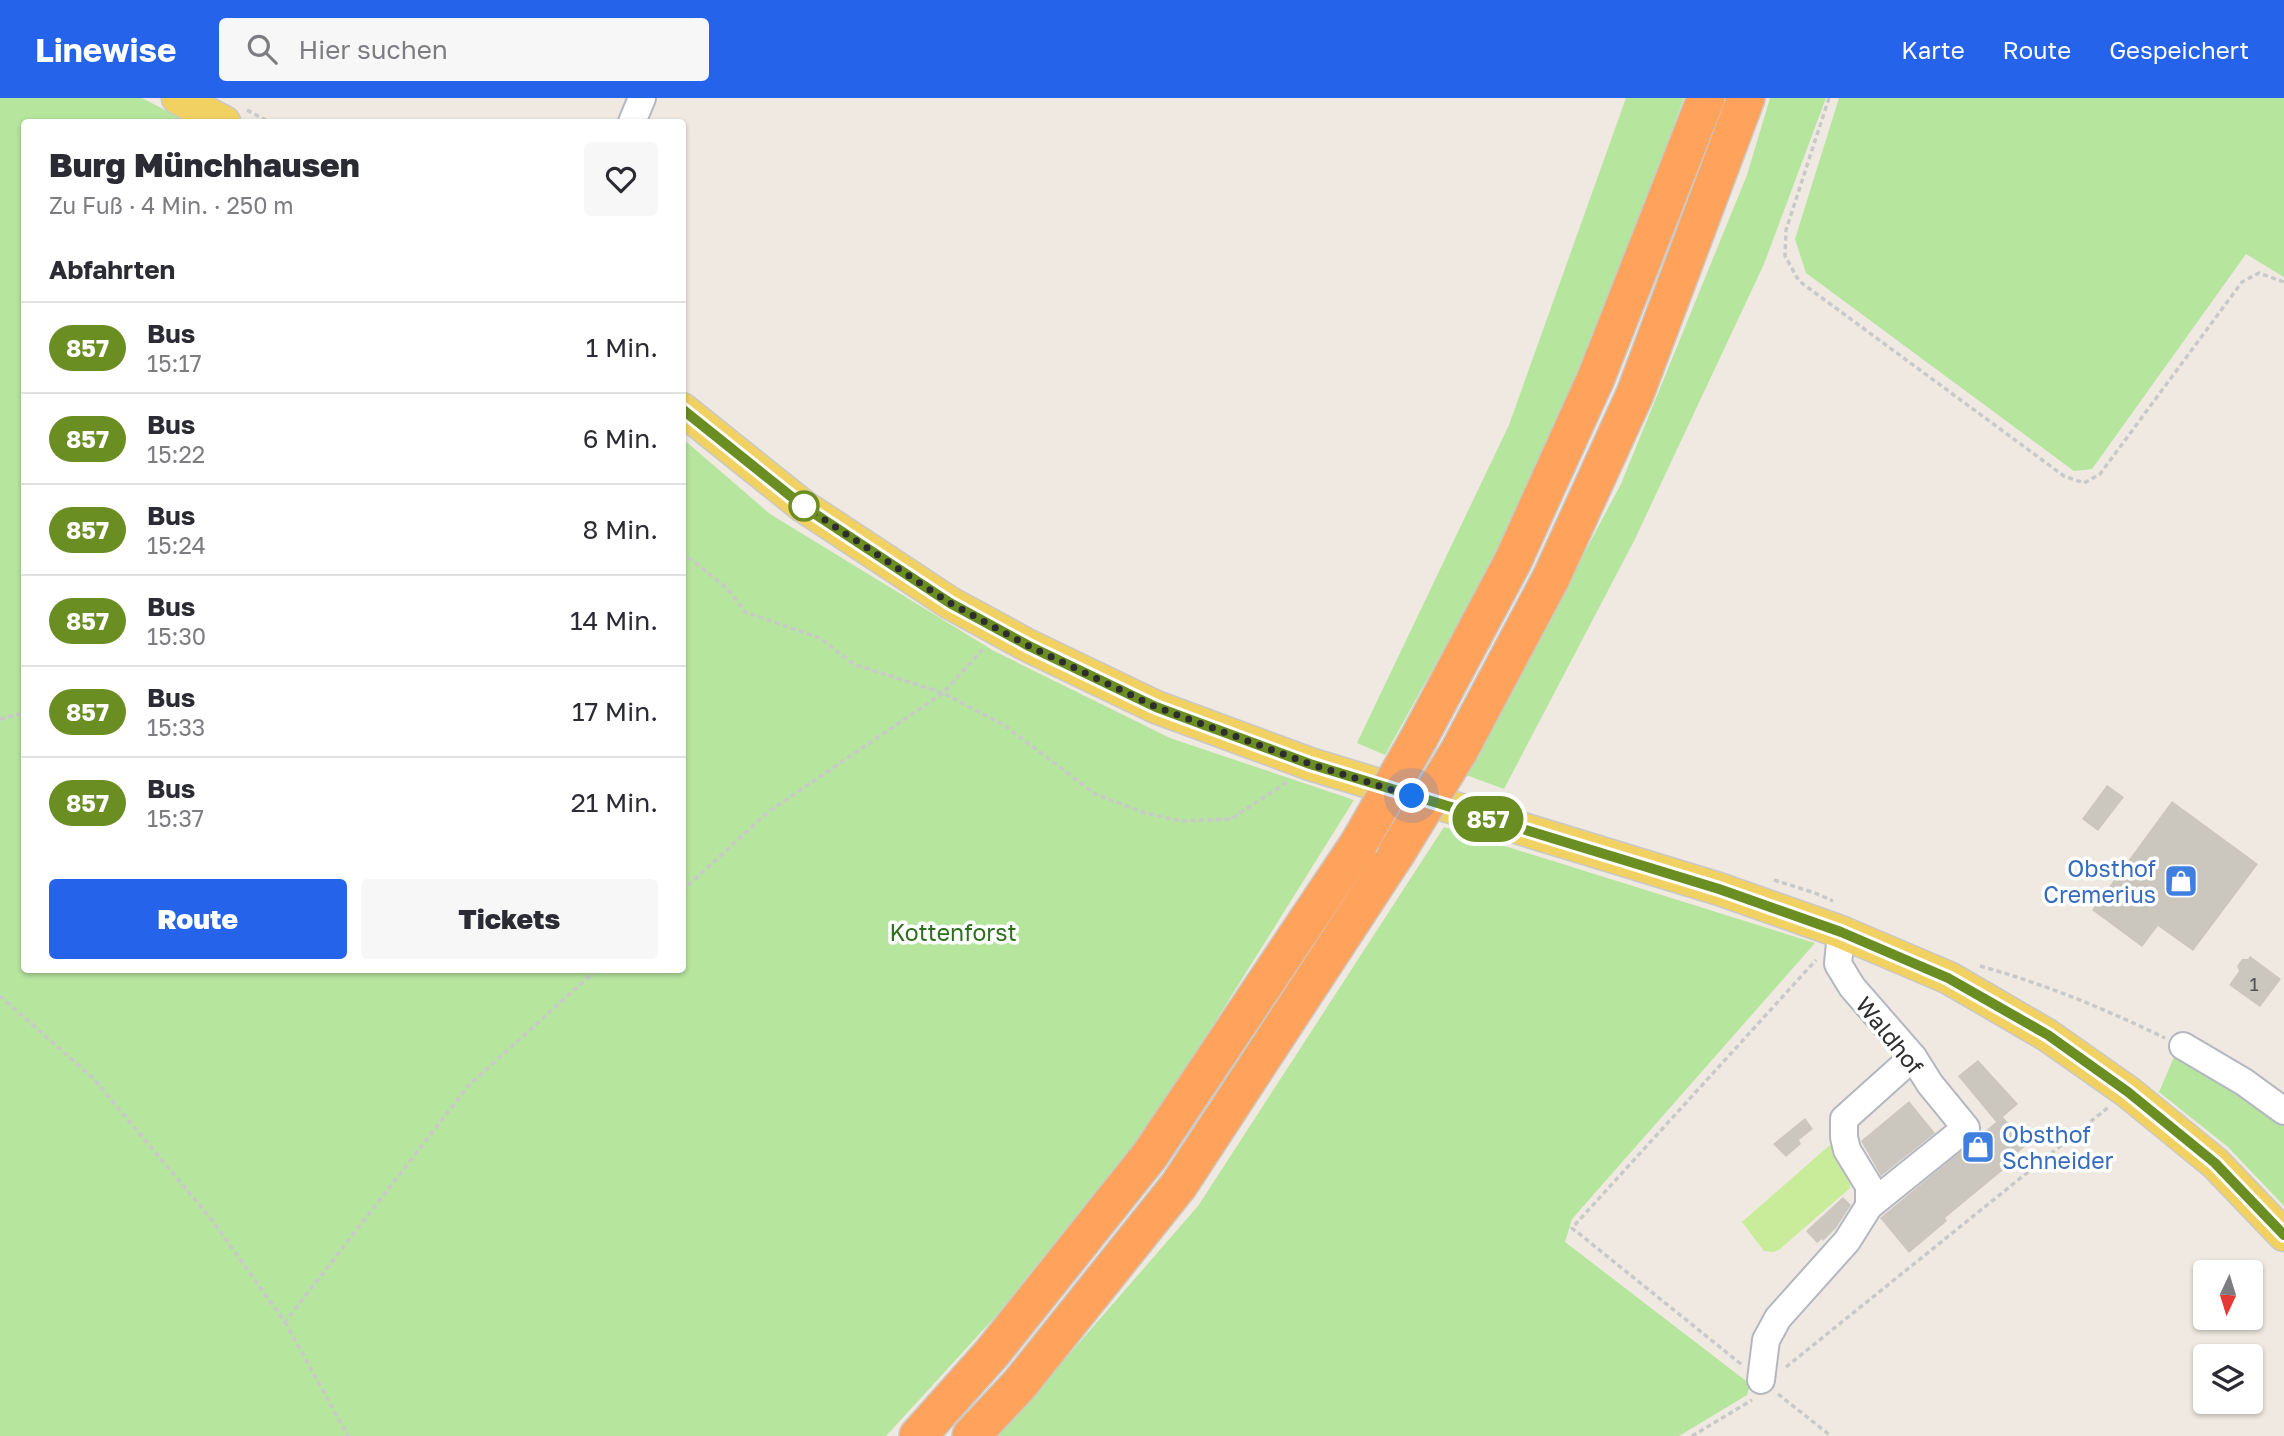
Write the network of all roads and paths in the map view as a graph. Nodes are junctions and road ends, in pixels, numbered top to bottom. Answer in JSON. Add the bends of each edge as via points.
{"nodes":[{"id":1,"x":178,"y":98,"type":"edge"},
{"id":2,"x":642,"y":98,"type":"edge"},
{"id":3,"x":1706,"y":98,"type":"edge"},
{"id":4,"x":1746,"y":98,"type":"edge"},
{"id":5,"x":1829,"y":98,"type":"edge"},
{"id":6,"x":218,"y":119,"type":"edge"},
{"id":7,"x":633,"y":119,"type":"edge"},
{"id":8,"x":2284,"y":282,"type":"edge"},
{"id":9,"x":686,"y":412,"type":"edge"},
{"id":10,"x":686,"y":555,"type":"edge"},
{"id":11,"x":1001,"y":629,"type":"junction"},
{"id":12,"x":943,"y":692,"type":"junction"},
{"id":13,"x":21,"y":714,"type":"edge"},
{"id":14,"x":0,"y":719,"type":"edge"},
{"id":15,"x":1301,"y":761,"type":"junction"},
{"id":16,"x":686,"y":887,"type":"edge"},
{"id":17,"x":1841,"y":932,"type":"junction"},
{"id":18,"x":593,"y":973,"type":"edge"},
{"id":19,"x":0,"y":996,"type":"edge"},
{"id":20,"x":2183,"y":1046,"type":"dead end"},
{"id":21,"x":1913,"y":1057,"type":"junction"},
{"id":22,"x":2128,"y":1092,"type":"junction"},
{"id":23,"x":2284,"y":1111,"type":"edge"},
{"id":24,"x":1869,"y":1206,"type":"junction"},
{"id":25,"x":2284,"y":1235,"type":"edge"},
{"id":26,"x":285,"y":1322,"type":"junction"},
{"id":27,"x":1766,"y":1384,"type":"junction"},
{"id":28,"x":348,"y":1436,"type":"edge"},
{"id":29,"x":918,"y":1436,"type":"edge"},
{"id":30,"x":971,"y":1436,"type":"edge"},
{"id":31,"x":1692,"y":1436,"type":"edge"},
{"id":32,"x":1831,"y":1436,"type":"edge"}],
"edges":[{"from":1,"to":6,"type":"main road"},
{"from":2,"to":7,"type":"lane"},
{"from":3,"to":29,"type":"highway","bridge":true,"via":[[1596,378],[1513,561],[1359,843],[1150,1155],[992,1353]]},
{"from":4,"to":30,"type":"highway","bridge":true,"via":[[1635,394],[1551,578],[1459,751],[1179,1185],[1019,1385]]},
{"from":5,"to":8,"type":"path","via":[[1786,230],[1785,256],[1799,281],[2064,476],[2084,483],[2101,474],[2242,282],[2259,273]]},
{"from":9,"to":11,"type":"main road","via":[[814,513],[950,603]]},
{"from":10,"to":12,"type":"path","via":[[728,589],[745,612],[820,638],[853,664]]},
{"from":11,"to":12,"type":"path"},
{"from":11,"to":15,"type":"main road","via":[[1156,707]]},
{"from":12,"to":15,"type":"path","via":[[1004,725],[1095,794],[1181,821],[1231,819],[1295,776]]},
{"from":12,"to":16,"type":"path","via":[[768,812]]},
{"from":13,"to":14,"type":"path"},
{"from":15,"to":17,"type":"main road","via":[[1719,889]]},
{"from":17,"to":21,"type":"lane","name":"Waldhof","via":[[1838,964],[1852,987]]},
{"from":17,"to":22,"type":"main road","via":[[1948,978],[2048,1035]]},
{"from":17,"to":27,"type":"path","via":[[1572,1228]]},
{"from":18,"to":26,"type":"path","via":[[469,1085]]},
{"from":19,"to":26,"type":"path","via":[[93,1078],[212,1220]]},
{"from":20,"to":23,"type":"lane"},
{"from":21,"to":24,"type":"lane","via":[[1844,1119],[1847,1150],[1869,1186]]},
{"from":21,"to":24,"type":"lane","name":"Waldhof","via":[[1966,1128]]},
{"from":22,"to":25,"type":"main road","via":[[2215,1163]]},
{"from":22,"to":27,"type":"path"},
{"from":24,"to":27,"type":"lane","via":[[1847,1241],[1778,1318],[1766,1340]]},
{"from":26,"to":28,"type":"path"},
{"from":27,"to":31,"type":"path"},
{"from":27,"to":32,"type":"path"}]}
